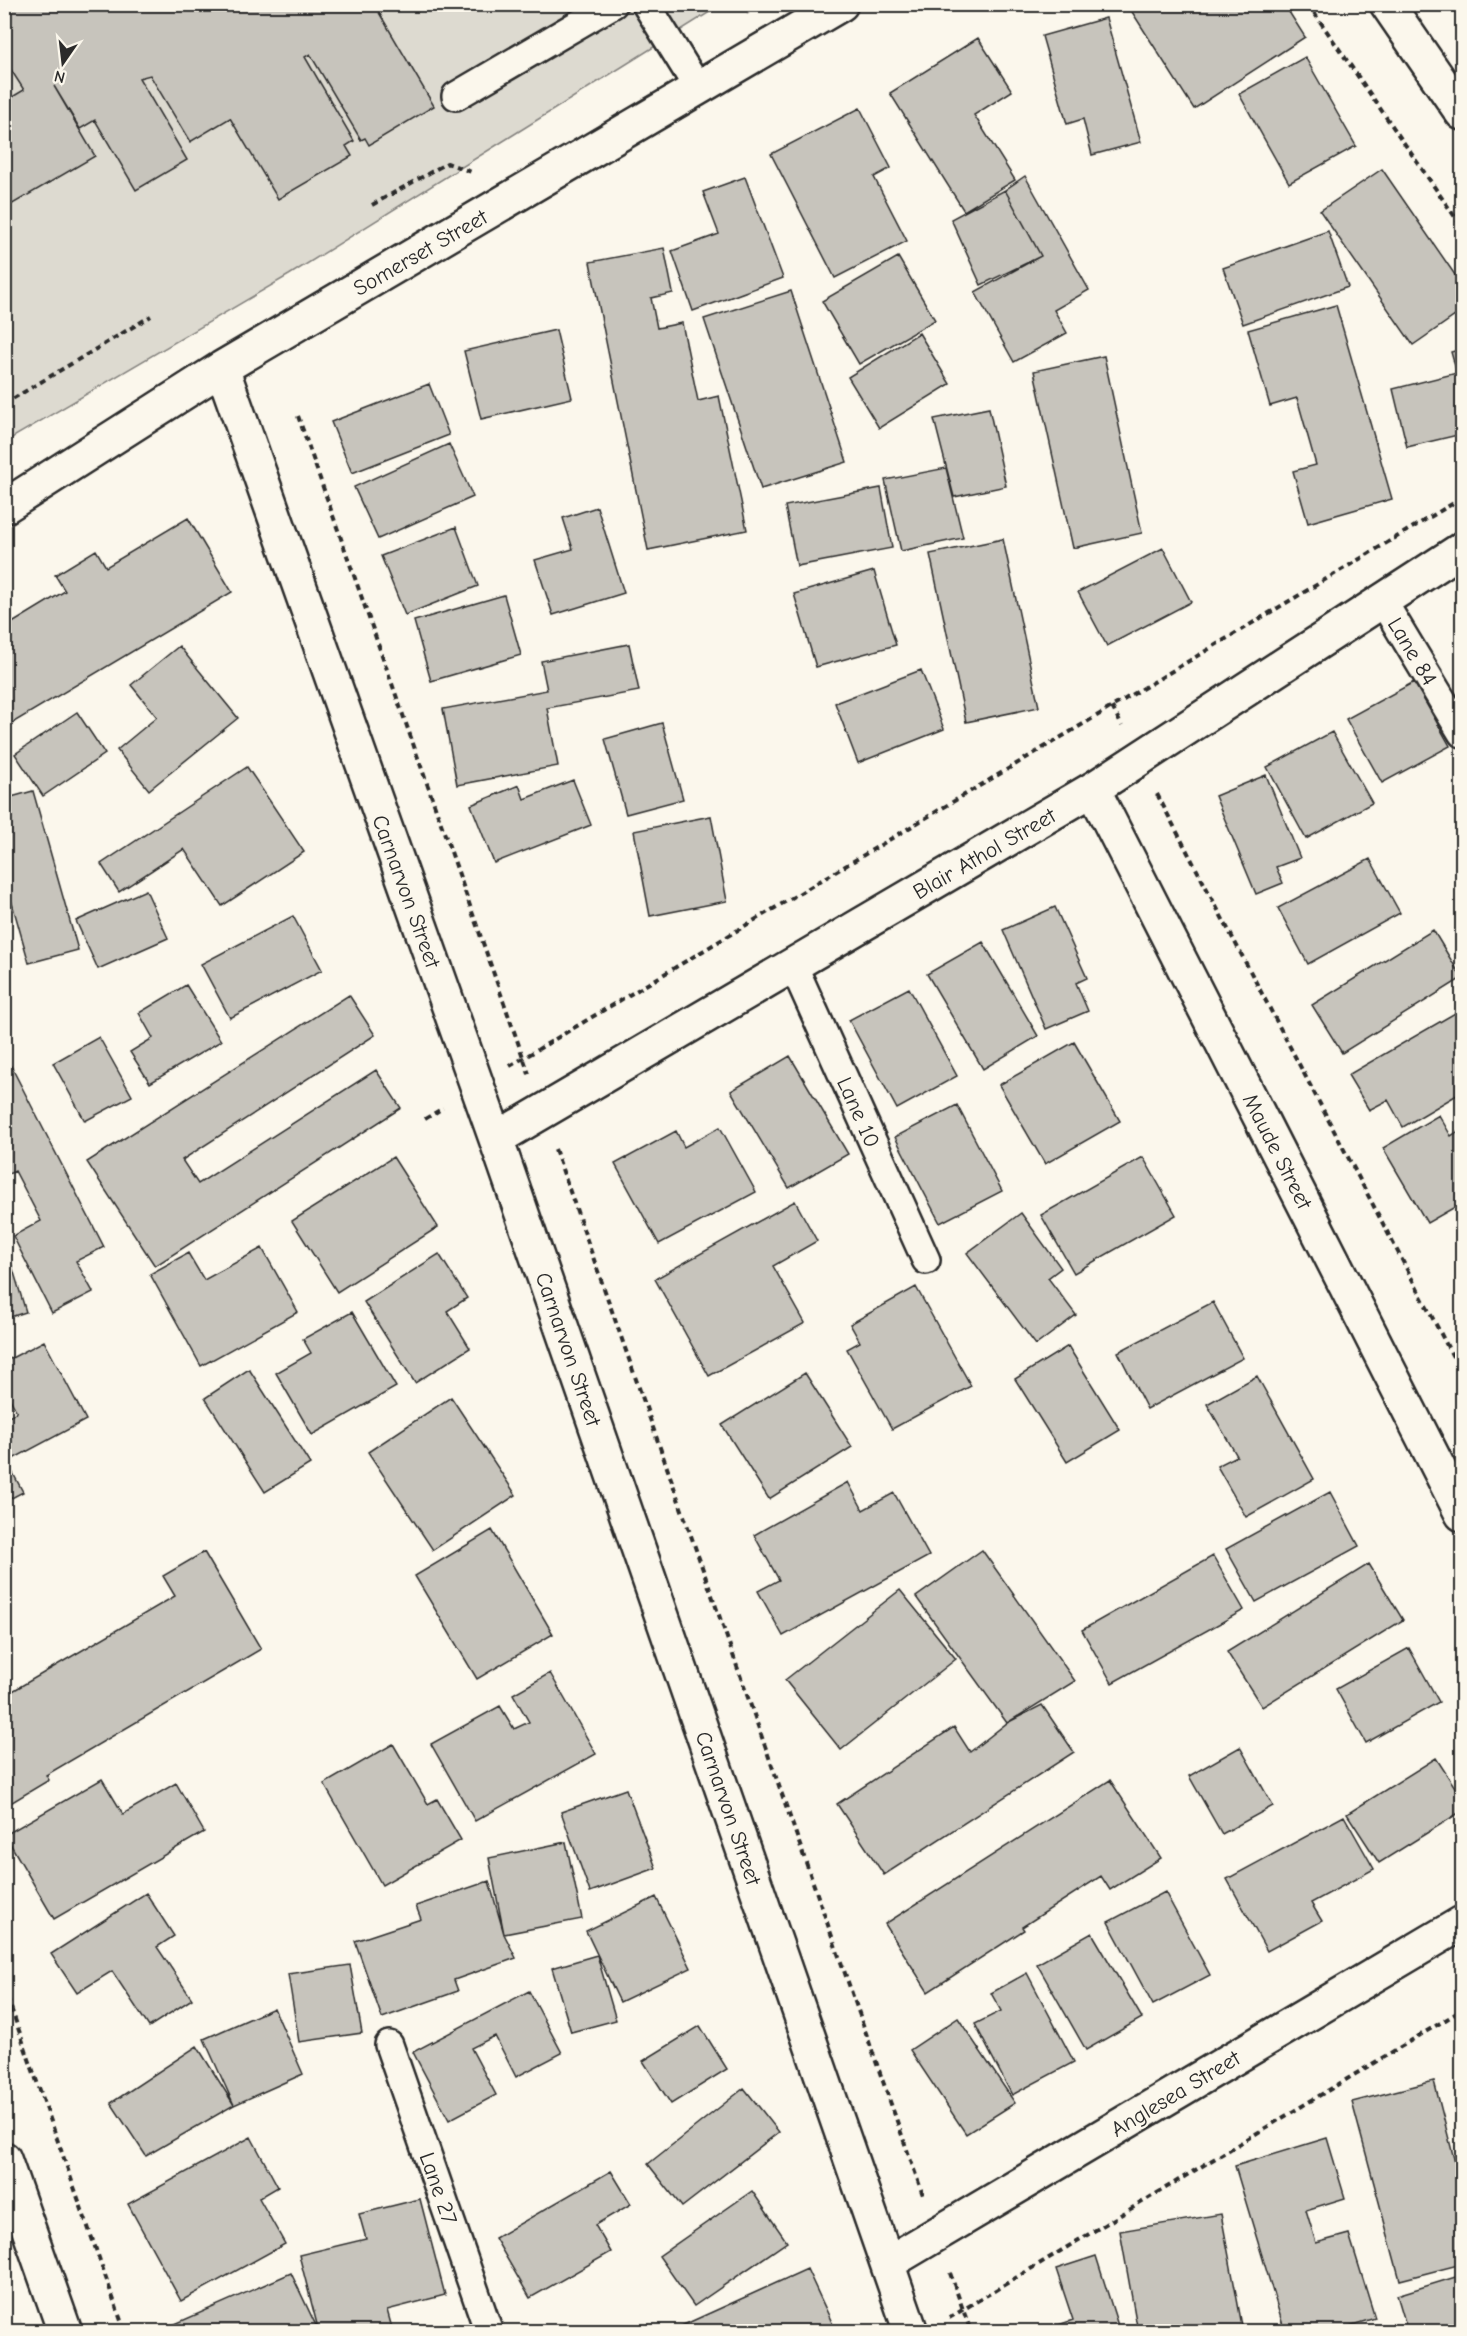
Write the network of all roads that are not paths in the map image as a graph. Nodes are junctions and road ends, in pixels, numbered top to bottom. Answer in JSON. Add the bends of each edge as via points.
{"nodes":[{"id":1,"x":613,"y":4,"type":"edge"},
{"id":2,"x":646,"y":4,"type":"edge"},
{"id":3,"x":841,"y":4,"type":"edge"},
{"id":4,"x":1387,"y":4,"type":"edge"},
{"id":5,"x":698,"y":88,"type":"junction"},
{"id":6,"x":456,"y":96,"type":"dead end"},
{"id":7,"x":1462,"y":113,"type":"edge"},
{"id":8,"x":222,"y":368,"type":"junction"},
{"id":9,"x":4,"y":507,"type":"edge"},
{"id":10,"x":1462,"y":549,"type":"edge"},
{"id":11,"x":1382,"y":600,"type":"junction"},
{"id":12,"x":1462,"y":733,"type":"edge"},
{"id":13,"x":1093,"y":789,"type":"junction"},
{"id":14,"x":793,"y":965,"type":"junction"},
{"id":15,"x":496,"y":1139,"type":"junction"},
{"id":16,"x":926,"y":1260,"type":"dead end"},
{"id":17,"x":1462,"y":1514,"type":"edge"},
{"id":18,"x":1462,"y":1923,"type":"edge"},
{"id":19,"x":389,"y":2045,"type":"dead end"},
{"id":20,"x":4,"y":2159,"type":"edge"},
{"id":21,"x":888,"y":2263,"type":"junction"},
{"id":22,"x":65,"y":2331,"type":"edge"},
{"id":23,"x":489,"y":2331,"type":"edge"},
{"id":24,"x":911,"y":2331,"type":"edge"}],
"edges":[{"from":1,"to":6,"type":"lane"},
{"from":2,"to":5,"type":"lane"},
{"from":3,"to":5,"type":"street","name":"Somerset Street"},
{"from":4,"to":7,"type":"street"},
{"from":5,"to":8,"type":"street","name":"Somerset Street"},
{"from":8,"to":9,"type":"street","name":"Somerset Street"},
{"from":8,"to":15,"type":"street","name":"Carnarvon Street"},
{"from":10,"to":11,"type":"street","name":"Blair Athol Street"},
{"from":11,"to":12,"type":"lane","name":"Lane 84"},
{"from":11,"to":13,"type":"street","name":"Blair Athol Street"},
{"from":13,"to":14,"type":"street","name":"Blair Athol Street"},
{"from":13,"to":17,"type":"street","name":"Maude Street"},
{"from":14,"to":15,"type":"street","name":"Blair Athol Street"},
{"from":14,"to":16,"type":"lane","name":"Lane 10"},
{"from":15,"to":21,"type":"street","name":"Carnarvon Street"},
{"from":18,"to":21,"type":"street","name":"Anglesea Street"},
{"from":19,"to":23,"type":"lane","name":"Lane 27"},
{"from":20,"to":22,"type":"street"},
{"from":21,"to":24,"type":"street","name":"Carnarvon Street"}]}
